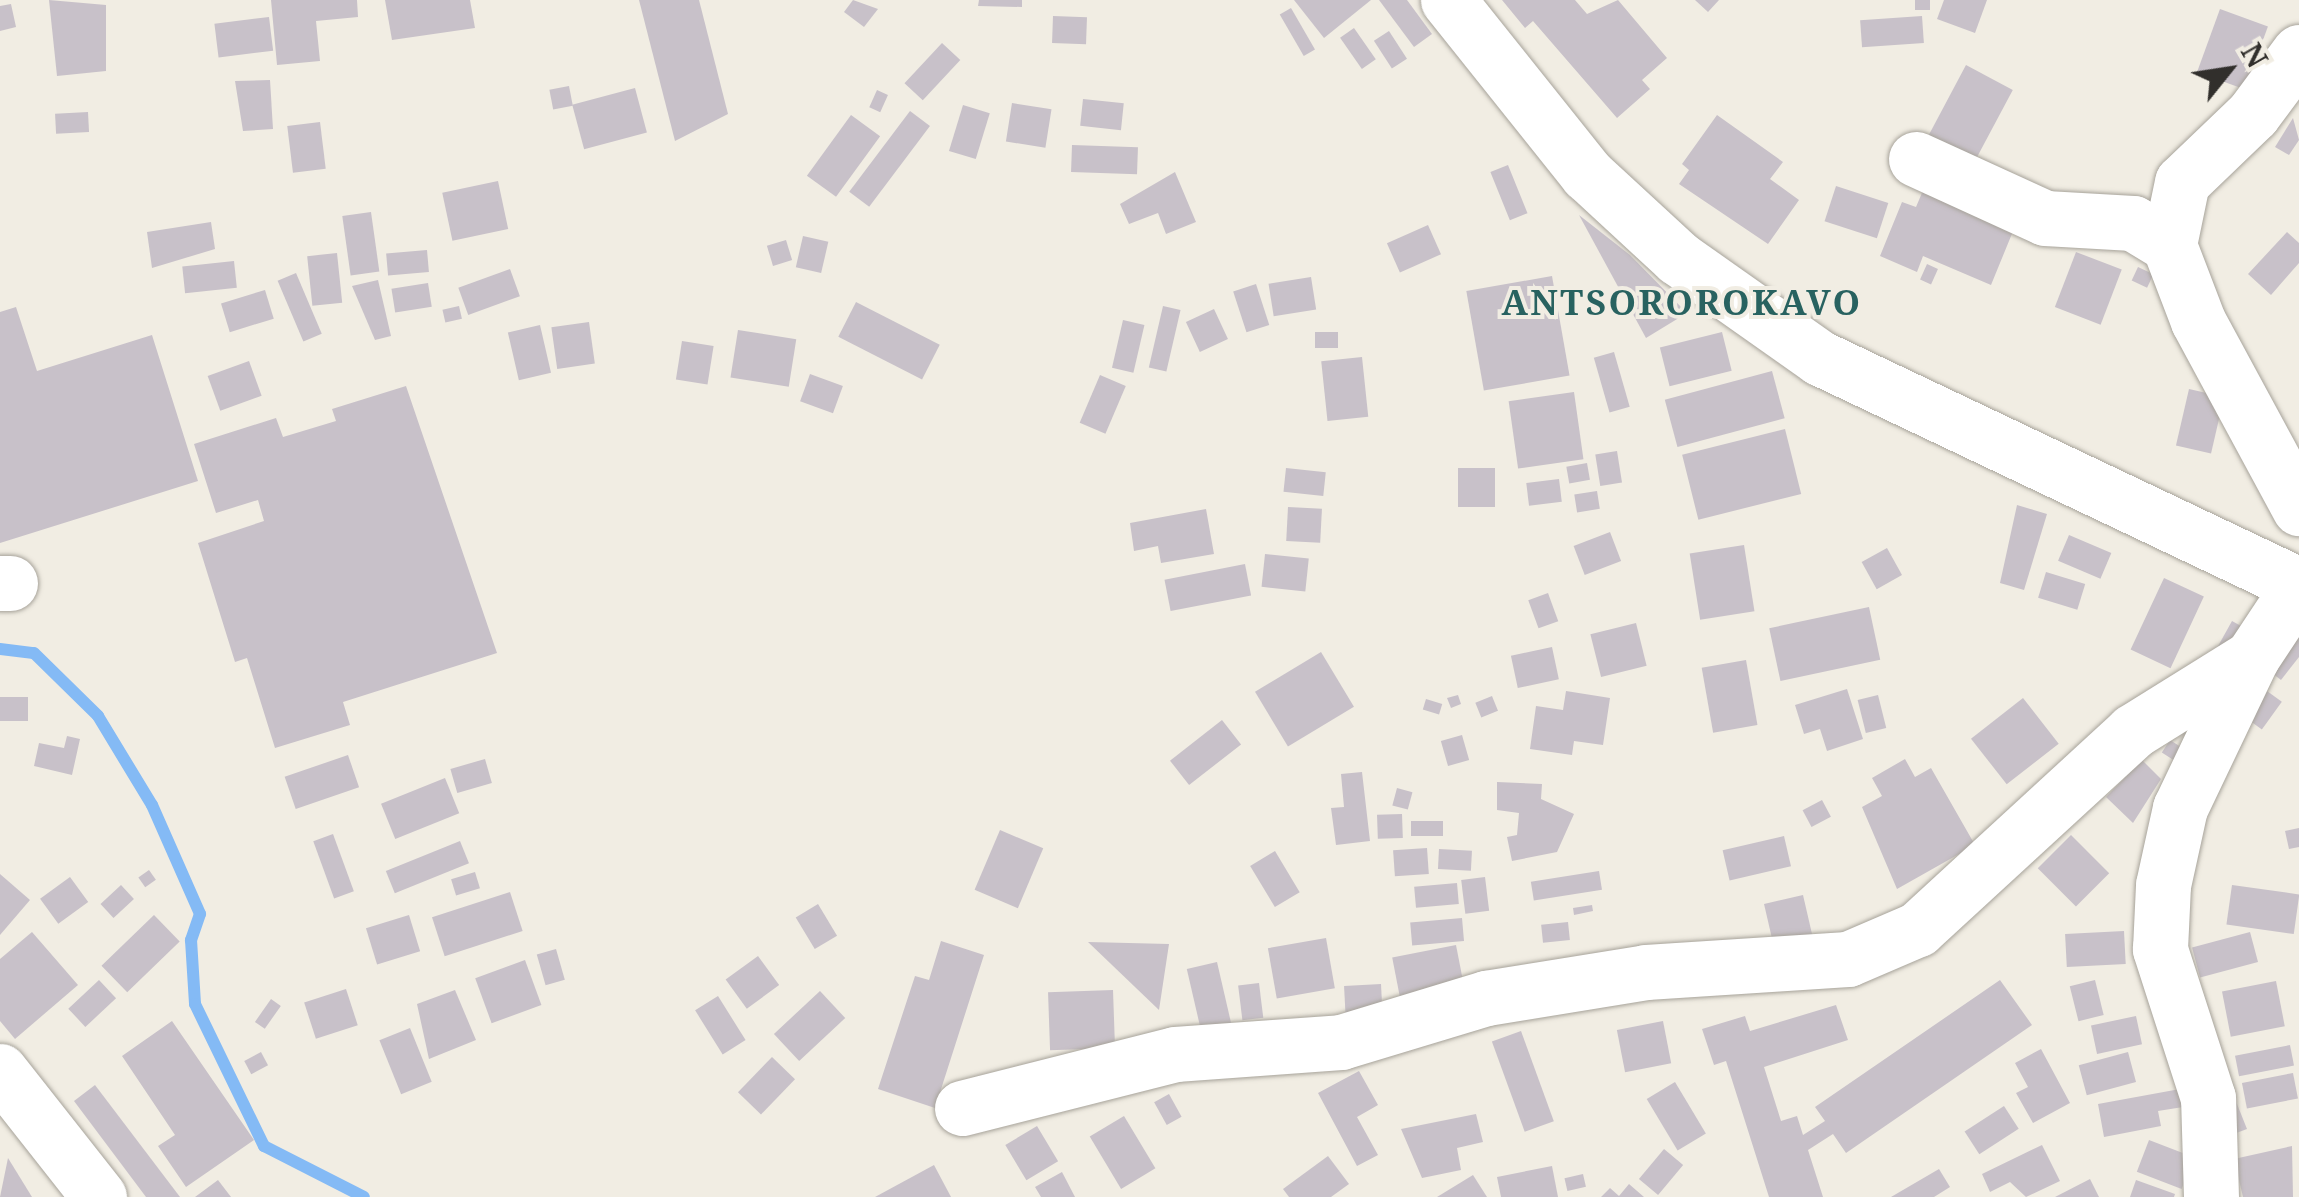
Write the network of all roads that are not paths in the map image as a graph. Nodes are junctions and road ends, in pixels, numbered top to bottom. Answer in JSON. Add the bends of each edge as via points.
{"nodes":[{"id":1,"x":1448,"y":0,"type":"edge"},
{"id":2,"x":2299,"y":52,"type":"edge"},
{"id":3,"x":1916,"y":159,"type":"dead end"},
{"id":4,"x":2169,"y":245,"type":"junction"},
{"id":5,"x":2299,"y":508,"type":"edge"},
{"id":6,"x":2299,"y":586,"type":"edge"},
{"id":7,"x":2252,"y":657,"type":"junction"},
{"id":8,"x":0,"y":1071,"type":"edge"},
{"id":9,"x":962,"y":1108,"type":"dead end"},
{"id":10,"x":99,"y":1197,"type":"edge"},
{"id":11,"x":2211,"y":1197,"type":"edge"}],
"edges":[{"from":1,"to":6,"type":"street","via":[[1587,174],[1678,258],[1820,358]]},
{"from":2,"to":4,"type":"street","via":[[2253,114],[2182,182]]},
{"from":3,"to":4,"type":"street","via":[[2044,218],[2133,223]]},
{"from":4,"to":5,"type":"street","via":[[2198,321]]},
{"from":6,"to":7,"type":"street"},
{"from":7,"to":9,"type":"street","via":[[2132,731],[1918,930],[1848,959],[1646,972],[1504,995],[1341,1042],[1175,1054]]},
{"from":7,"to":11,"type":"street","via":[[2180,808],[2163,885],[2160,949],[2208,1098]]},
{"from":8,"to":10,"type":"street"}]}
